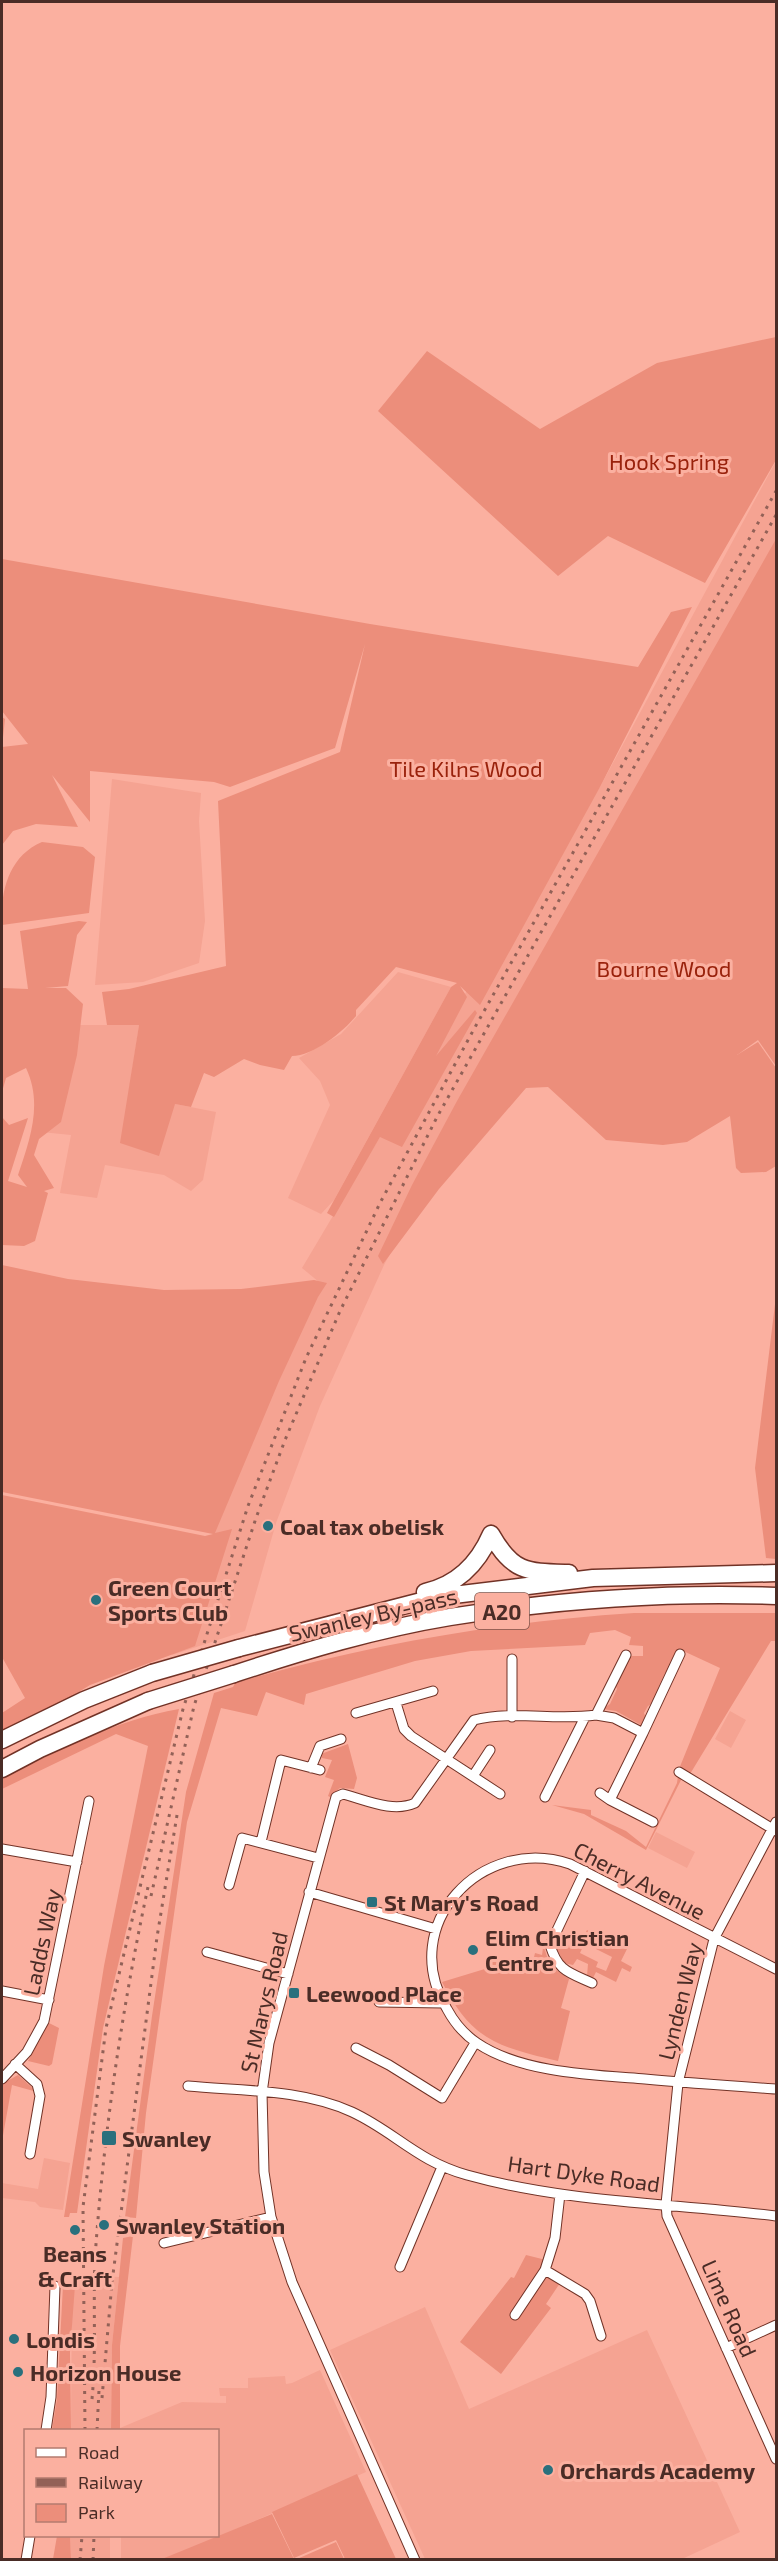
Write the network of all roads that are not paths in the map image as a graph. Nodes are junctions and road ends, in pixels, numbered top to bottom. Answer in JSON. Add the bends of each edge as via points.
{"nodes":[{"id":1,"x":777,"y":1573,"type":"edge"},
{"id":2,"x":682,"y":1576,"type":"junction"},
{"id":3,"x":777,"y":1596,"type":"edge"},
{"id":4,"x":247,"y":1645,"type":"junction"},
{"id":5,"x":680,"y":1654,"type":"dead end"},
{"id":6,"x":626,"y":1655,"type":"dead end"},
{"id":7,"x":512,"y":1659,"type":"dead end"},
{"id":8,"x":433,"y":1691,"type":"dead end"},
{"id":9,"x":396,"y":1703,"type":"junction"},
{"id":10,"x":356,"y":1713,"type":"dead end"},
{"id":11,"x":591,"y":1716,"type":"junction"},
{"id":12,"x":512,"y":1717,"type":"junction"},
{"id":13,"x":643,"y":1733,"type":"junction"},
{"id":14,"x":341,"y":1739,"type":"dead end"},
{"id":15,"x":2,"y":1740,"type":"edge"},
{"id":16,"x":490,"y":1750,"type":"dead end"},
{"id":17,"x":446,"y":1758,"type":"junction"},
{"id":18,"x":2,"y":1770,"type":"edge"},
{"id":19,"x":679,"y":1772,"type":"dead end"},
{"id":20,"x":473,"y":1776,"type":"junction"},
{"id":21,"x":600,"y":1793,"type":"dead end"},
{"id":22,"x":500,"y":1794,"type":"dead end"},
{"id":23,"x":545,"y":1797,"type":"dead end"},
{"id":24,"x":610,"y":1800,"type":"junction"},
{"id":25,"x":89,"y":1801,"type":"dead end"},
{"id":26,"x":653,"y":1822,"type":"dead end"},
{"id":27,"x":775,"y":1827,"type":"edge"},
{"id":28,"x":261,"y":1842,"type":"junction"},
{"id":29,"x":2,"y":1849,"type":"edge"},
{"id":30,"x":318,"y":1858,"type":"junction"},
{"id":31,"x":77,"y":1863,"type":"junction"},
{"id":32,"x":585,"y":1872,"type":"junction"},
{"id":33,"x":228,"y":1885,"type":"dead end"},
{"id":34,"x":309,"y":1892,"type":"junction"},
{"id":35,"x":436,"y":1929,"type":"junction"},
{"id":36,"x":714,"y":1939,"type":"junction"},
{"id":37,"x":207,"y":1953,"type":"dead end"},
{"id":38,"x":777,"y":1969,"type":"edge"},
{"id":39,"x":288,"y":1974,"type":"junction"},
{"id":40,"x":592,"y":1983,"type":"dead end"},
{"id":41,"x":2,"y":1991,"type":"edge"},
{"id":42,"x":49,"y":2000,"type":"junction"},
{"id":43,"x":379,"y":2002,"type":"dead end"},
{"id":44,"x":443,"y":2003,"type":"junction"},
{"id":45,"x":476,"y":2043,"type":"junction"},
{"id":46,"x":356,"y":2048,"type":"dead end"},
{"id":47,"x":15,"y":2064,"type":"junction"},
{"id":48,"x":2,"y":2079,"type":"edge"},
{"id":49,"x":678,"y":2083,"type":"junction"},
{"id":50,"x":188,"y":2086,"type":"dead end"},
{"id":51,"x":777,"y":2090,"type":"edge"},
{"id":52,"x":262,"y":2093,"type":"junction"},
{"id":53,"x":30,"y":2154,"type":"dead end"},
{"id":54,"x":442,"y":2168,"type":"junction"},
{"id":55,"x":560,"y":2194,"type":"junction"},
{"id":56,"x":666,"y":2204,"type":"junction"},
{"id":57,"x":271,"y":2217,"type":"junction"},
{"id":58,"x":777,"y":2217,"type":"edge"},
{"id":59,"x":164,"y":2243,"type":"dead end"},
{"id":60,"x":400,"y":2267,"type":"dead end"},
{"id":61,"x":545,"y":2270,"type":"junction"},
{"id":62,"x":55,"y":2286,"type":"dead end"},
{"id":63,"x":515,"y":2315,"type":"dead end"},
{"id":64,"x":777,"y":2325,"type":"edge"},
{"id":65,"x":601,"y":2336,"type":"dead end"},
{"id":66,"x":726,"y":2348,"type":"junction"},
{"id":67,"x":46,"y":2429,"type":"edge"},
{"id":68,"x":777,"y":2459,"type":"edge"},
{"id":69,"x":30,"y":2537,"type":"edge"},
{"id":70,"x":27,"y":2559,"type":"edge"},
{"id":71,"x":415,"y":2559,"type":"edge"}],
"edges":[{"from":1,"to":2,"type":"highway","name":"Swanley By-pass","number":"A20"},
{"from":2,"to":4,"type":"highway","name":"Swanley By-pass","number":"A20","via":[[593,1578],[437,1598]]},
{"from":2,"to":4,"type":"highway","via":[[529,1572],[503,1556],[491,1534],[474,1566],[440,1589],[280,1629]]},
{"from":3,"to":18,"type":"highway","name":"Swanley By-pass","number":"A20","bridge":true,"via":[[599,1599],[449,1617],[307,1650],[141,1704]]},
{"from":4,"to":15,"type":"highway","number":"A20","bridge":true,"via":[[152,1673],[84,1700]]},
{"from":5,"to":13,"type":"street"},
{"from":6,"to":11,"type":"street"},
{"from":7,"to":12,"type":"street"},
{"from":8,"to":9,"type":"street"},
{"from":9,"to":10,"type":"street"},
{"from":9,"to":17,"type":"street","via":[[404,1729]]},
{"from":11,"to":12,"type":"street","name":"St Marys Road"},
{"from":11,"to":13,"type":"street","name":"St Marys Road","via":[[614,1718]]},
{"from":11,"to":23,"type":"street"},
{"from":12,"to":17,"type":"street","name":"St Marys Road","via":[[474,1720]]},
{"from":13,"to":24,"type":"street"},
{"from":14,"to":28,"type":"street","via":[[320,1746],[316,1769],[282,1760]]},
{"from":16,"to":20,"type":"street"},
{"from":17,"to":20,"type":"street"},
{"from":17,"to":30,"type":"street","name":"St Marys Road","via":[[419,1799],[405,1807],[395,1808],[344,1794],[336,1797]]},
{"from":19,"to":27,"type":"street"},
{"from":20,"to":22,"type":"street"},
{"from":21,"to":24,"type":"street"},
{"from":24,"to":26,"type":"street"},
{"from":25,"to":31,"type":"street","name":"Ladds Way"},
{"from":27,"to":36,"type":"street","name":"Lynden Way"},
{"from":28,"to":30,"type":"street"},
{"from":28,"to":33,"type":"street","via":[[242,1838]]},
{"from":29,"to":31,"type":"street"},
{"from":30,"to":34,"type":"street","name":"St Marys Road"},
{"from":31,"to":42,"type":"street","name":"Ladds Way"},
{"from":32,"to":35,"type":"street","name":"Cherry Avenue","via":[[543,1857],[502,1861],[465,1885],[451,1900]]},
{"from":32,"to":36,"type":"street","name":"Cherry Avenue"},
{"from":32,"to":40,"type":"street","via":[[550,1945],[555,1962],[564,1971]]},
{"from":34,"to":35,"type":"street"},
{"from":34,"to":39,"type":"street","name":"St Marys Road"},
{"from":35,"to":44,"type":"street","name":"Cherry Avenue","via":[[432,1971]]},
{"from":36,"to":38,"type":"street","name":"Cherry Avenue"},
{"from":36,"to":49,"type":"street","name":"Lynden Way"},
{"from":37,"to":39,"type":"street"},
{"from":39,"to":52,"type":"street","name":"St Marys Road","via":[[269,2043]]},
{"from":41,"to":42,"type":"street"},
{"from":42,"to":47,"type":"street","name":"Ladds Way","via":[[39,2035]]},
{"from":43,"to":44,"type":"street"},
{"from":44,"to":45,"type":"street","name":"Cherry Avenue"},
{"from":45,"to":46,"type":"street","via":[[442,2098]]},
{"from":45,"to":49,"type":"street","name":"Cherry Avenue","via":[[504,2056],[554,2070]]},
{"from":47,"to":48,"type":"street","name":"Ladds Way"},
{"from":47,"to":53,"type":"street","via":[[37,2084],[40,2096]]},
{"from":49,"to":51,"type":"street","name":"Cherry Avenue"},
{"from":49,"to":56,"type":"street","name":"Lynden Way"},
{"from":50,"to":52,"type":"street","name":"Hart Dyke Road"},
{"from":52,"to":54,"type":"street","name":"Hart Dyke Road","via":[[308,2097],[354,2113]]},
{"from":52,"to":57,"type":"street","name":"St Marys Road","via":[[263,2155]]},
{"from":54,"to":55,"type":"street","name":"Hart Dyke Road"},
{"from":54,"to":60,"type":"street"},
{"from":55,"to":56,"type":"street","name":"Hart Dyke Road"},
{"from":55,"to":61,"type":"street","via":[[555,2238]]},
{"from":56,"to":58,"type":"street","name":"Hart Dyke Road"},
{"from":56,"to":66,"type":"street","name":"Lime Road","via":[[667,2216]]},
{"from":57,"to":59,"type":"street"},
{"from":57,"to":71,"type":"street","name":"St Marys Road","via":[[291,2283]]},
{"from":61,"to":63,"type":"street"},
{"from":61,"to":65,"type":"street","via":[[585,2294]]},
{"from":62,"to":67,"type":"street"},
{"from":64,"to":66,"type":"street"},
{"from":66,"to":68,"type":"street","name":"Lime Road"},
{"from":69,"to":70,"type":"street"}]}
